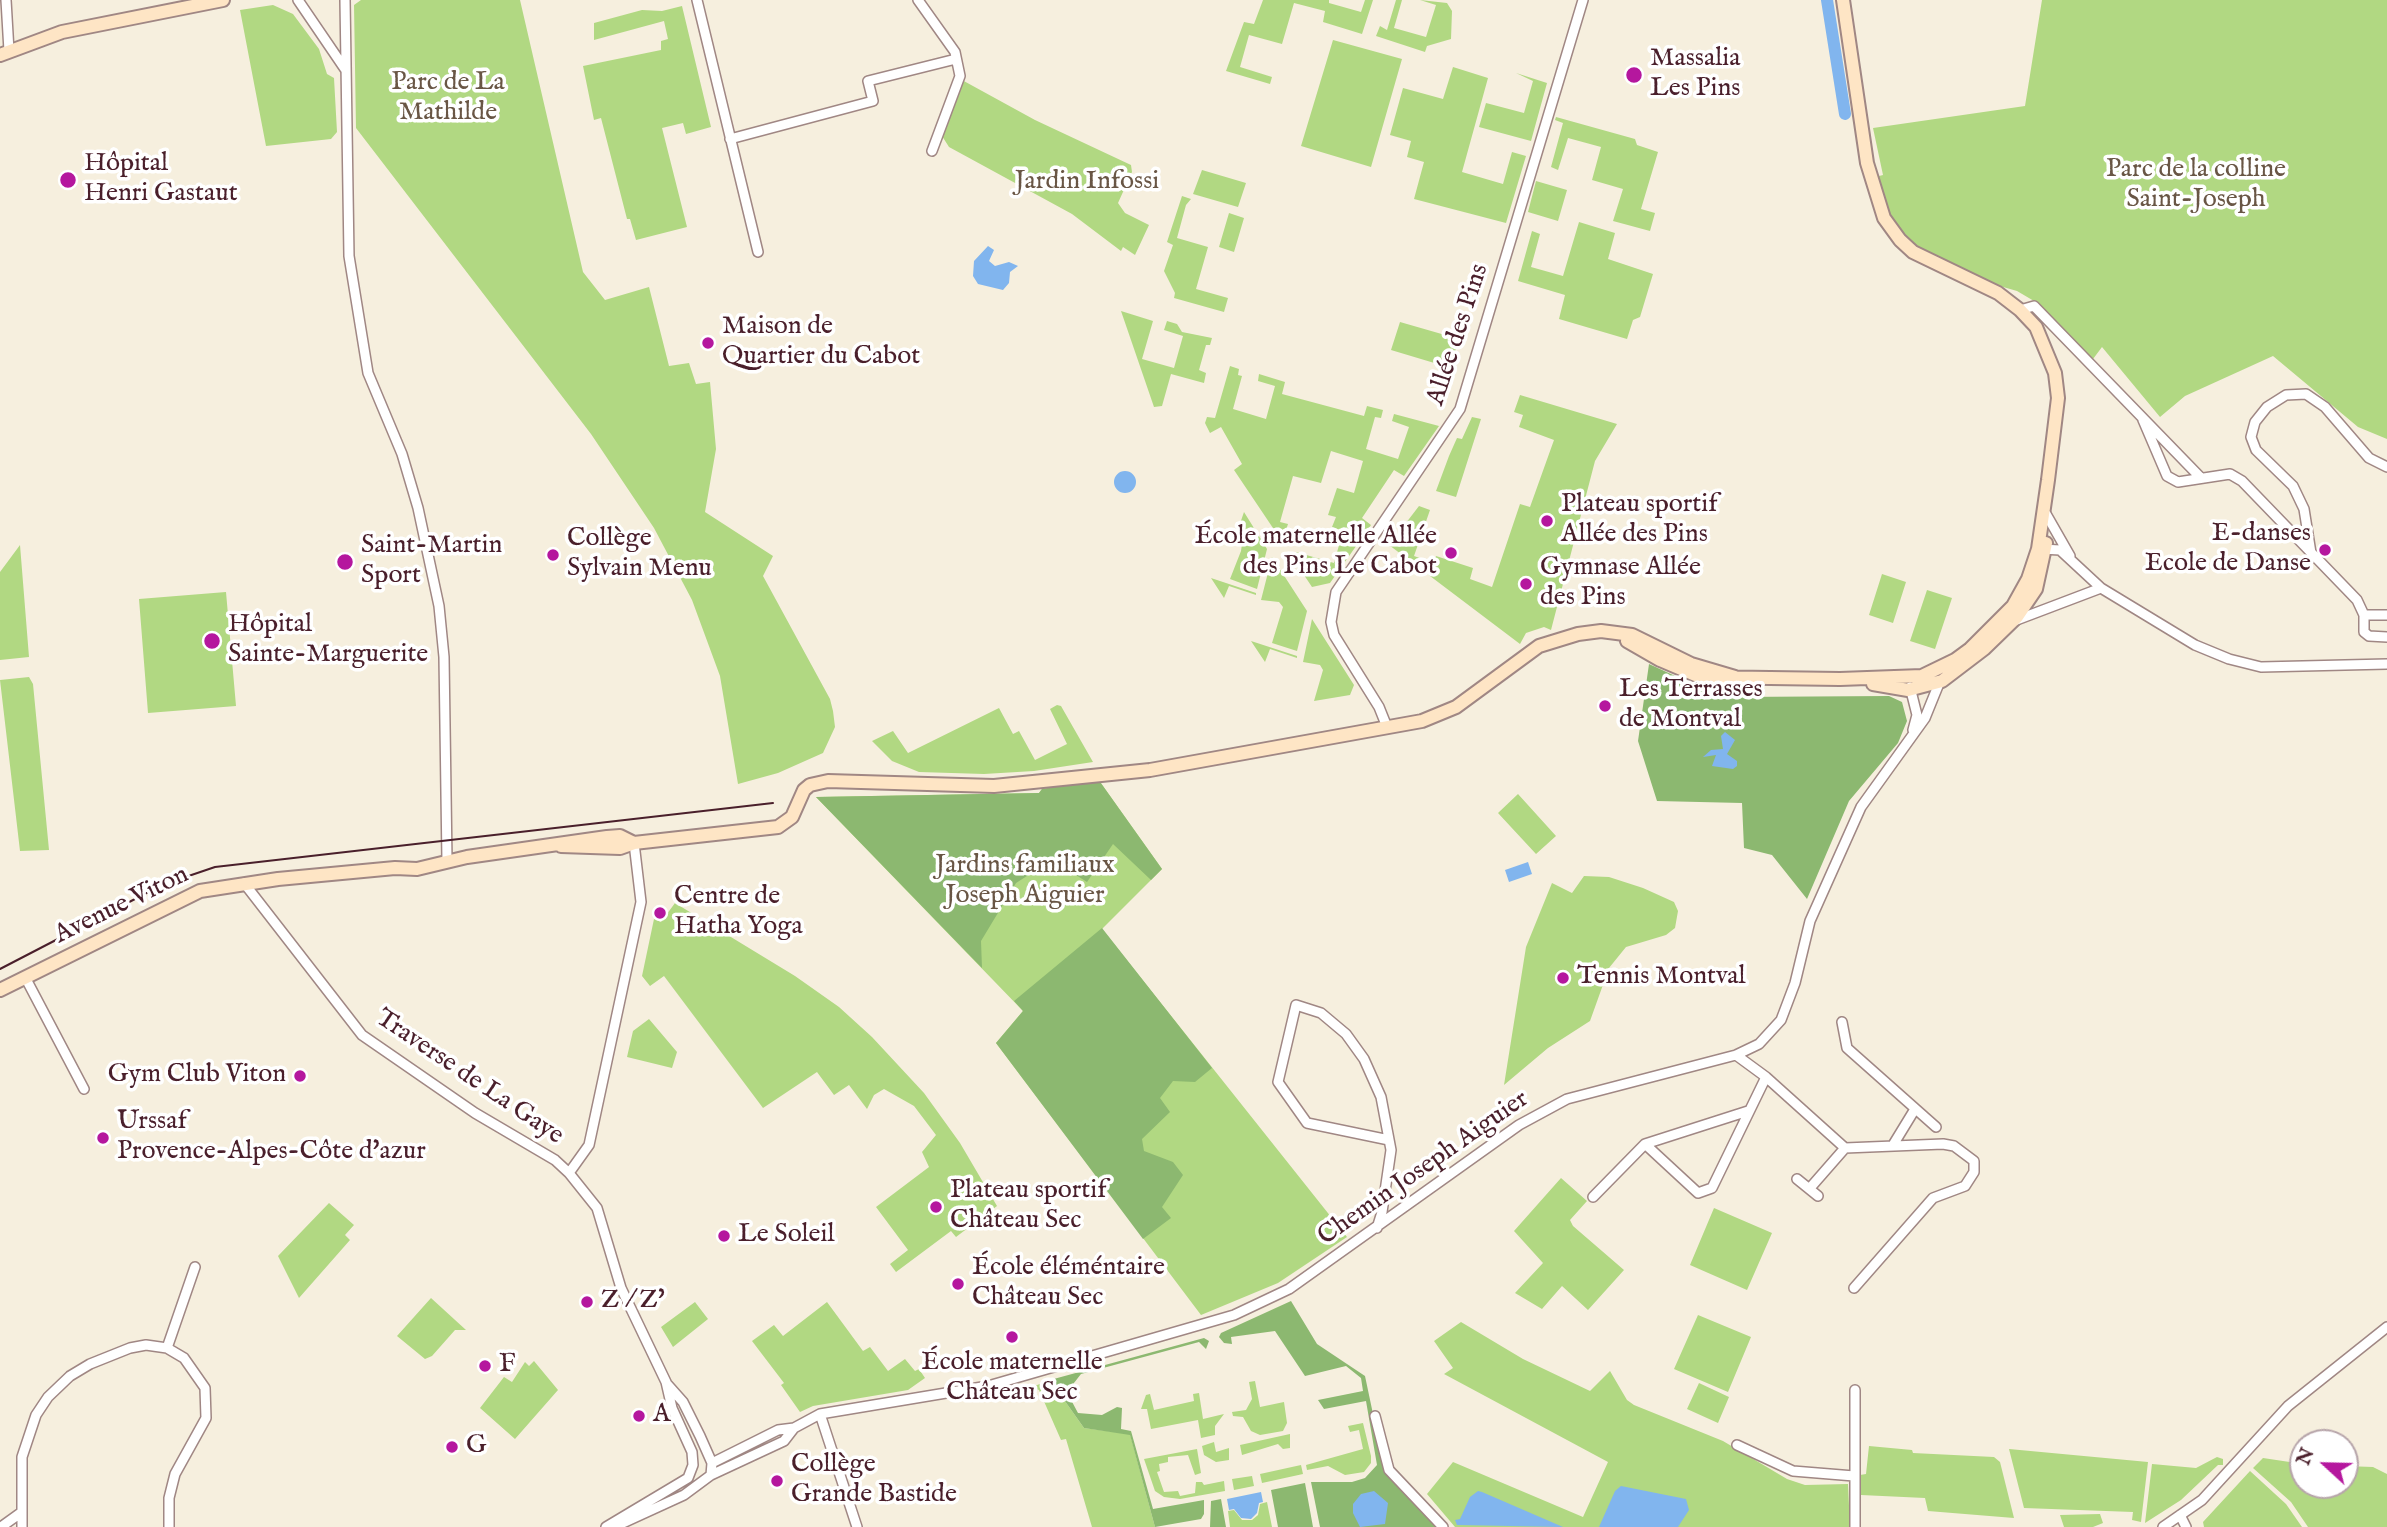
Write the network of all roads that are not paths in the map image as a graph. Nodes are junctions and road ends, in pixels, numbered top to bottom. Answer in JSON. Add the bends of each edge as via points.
{"nodes":[{"id":1,"x":6,"y":0,"type":"edge"},
{"id":2,"x":223,"y":0,"type":"edge"},
{"id":3,"x":298,"y":0,"type":"edge"},
{"id":4,"x":345,"y":0,"type":"edge"},
{"id":5,"x":697,"y":0,"type":"edge"},
{"id":6,"x":918,"y":0,"type":"edge"},
{"id":7,"x":1583,"y":0,"type":"edge"},
{"id":8,"x":1843,"y":0,"type":"edge"},
{"id":9,"x":4,"y":53,"type":"edge"},
{"id":10,"x":956,"y":59,"type":"junction"},
{"id":11,"x":346,"y":70,"type":"junction"},
{"id":12,"x":730,"y":139,"type":"junction"},
{"id":13,"x":932,"y":151,"type":"dead end"},
{"id":14,"x":758,"y":253,"type":"dead end"},
{"id":15,"x":2020,"y":310,"type":"junction"},
{"id":16,"x":2143,"y":420,"type":"junction"},
{"id":17,"x":2387,"y":467,"type":"edge"},
{"id":18,"x":2201,"y":478,"type":"junction"},
{"id":19,"x":2045,"y":500,"type":"junction"},
{"id":20,"x":2046,"y":514,"type":"junction"},
{"id":21,"x":2042,"y":549,"type":"junction"},
{"id":22,"x":2312,"y":555,"type":"junction"},
{"id":23,"x":2075,"y":563,"type":"junction"},
{"id":24,"x":2024,"y":586,"type":"junction"},
{"id":25,"x":2101,"y":588,"type":"junction"},
{"id":26,"x":2032,"y":609,"type":"junction"},
{"id":27,"x":2364,"y":615,"type":"junction"},
{"id":28,"x":2387,"y":615,"type":"edge"},
{"id":29,"x":2387,"y":637,"type":"edge"},
{"id":30,"x":2387,"y":664,"type":"edge"},
{"id":31,"x":1919,"y":676,"type":"junction"},
{"id":32,"x":1840,"y":679,"type":"junction"},
{"id":33,"x":1942,"y":681,"type":"junction"},
{"id":34,"x":1908,"y":690,"type":"junction"},
{"id":35,"x":1387,"y":727,"type":"junction"},
{"id":36,"x":1909,"y":745,"type":"junction"},
{"id":37,"x":634,"y":843,"type":"junction"},
{"id":38,"x":447,"y":861,"type":"junction"},
{"id":39,"x":244,"y":883,"type":"junction"},
{"id":40,"x":25,"y":977,"type":"junction"},
{"id":41,"x":0,"y":990,"type":"edge"},
{"id":42,"x":1842,"y":1021,"type":"dead end"},
{"id":43,"x":1736,"y":1055,"type":"junction"},
{"id":44,"x":1766,"y":1077,"type":"junction"},
{"id":45,"x":84,"y":1089,"type":"dead end"},
{"id":46,"x":1915,"y":1109,"type":"junction"},
{"id":47,"x":1748,"y":1111,"type":"junction"},
{"id":48,"x":1936,"y":1127,"type":"dead end"},
{"id":49,"x":1389,"y":1140,"type":"junction"},
{"id":50,"x":1645,"y":1144,"type":"junction"},
{"id":51,"x":1893,"y":1145,"type":"junction"},
{"id":52,"x":1845,"y":1148,"type":"junction"},
{"id":53,"x":569,"y":1173,"type":"junction"},
{"id":54,"x":1797,"y":1179,"type":"dead end"},
{"id":55,"x":1810,"y":1188,"type":"junction"},
{"id":56,"x":1818,"y":1196,"type":"dead end"},
{"id":57,"x":1593,"y":1197,"type":"dead end"},
{"id":58,"x":1377,"y":1228,"type":"junction"},
{"id":59,"x":195,"y":1267,"type":"dead end"},
{"id":60,"x":1854,"y":1288,"type":"dead end"},
{"id":61,"x":2387,"y":1327,"type":"edge"},
{"id":62,"x":167,"y":1348,"type":"junction"},
{"id":63,"x":666,"y":1382,"type":"junction"},
{"id":64,"x":1855,"y":1390,"type":"dead end"},
{"id":65,"x":820,"y":1414,"type":"junction"},
{"id":66,"x":1375,"y":1416,"type":"dead end"},
{"id":67,"x":794,"y":1428,"type":"junction"},
{"id":68,"x":1737,"y":1444,"type":"dead end"},
{"id":69,"x":711,"y":1461,"type":"junction"},
{"id":70,"x":693,"y":1467,"type":"junction"},
{"id":71,"x":708,"y":1476,"type":"junction"},
{"id":72,"x":1854,"y":1476,"type":"junction"},
{"id":73,"x":22,"y":1512,"type":"junction"},
{"id":74,"x":2180,"y":1515,"type":"junction"},
{"id":75,"x":1,"y":1527,"type":"edge"},
{"id":76,"x":22,"y":1527,"type":"edge"},
{"id":77,"x":169,"y":1527,"type":"edge"},
{"id":78,"x":606,"y":1527,"type":"edge"},
{"id":79,"x":614,"y":1527,"type":"edge"},
{"id":80,"x":857,"y":1527,"type":"edge"},
{"id":81,"x":1443,"y":1527,"type":"edge"},
{"id":82,"x":1854,"y":1527,"type":"edge"},
{"id":83,"x":2163,"y":1527,"type":"edge"},
{"id":84,"x":2186,"y":1527,"type":"edge"}],
"edges":[{"from":1,"to":9,"type":"street"},
{"from":2,"to":9,"type":"street","via":[[62,32]]},
{"from":3,"to":11,"type":"street"},
{"from":4,"to":11,"type":"street"},
{"from":5,"to":12,"type":"street"},
{"from":6,"to":10,"type":"street"},
{"from":7,"to":35,"type":"street","name":"Allée des Pins","via":[[1460,410],[1336,592],[1331,622],[1335,635]]},
{"from":8,"to":15,"type":"street","via":[[1867,163],[1884,218],[1913,251],[1998,293]]},
{"from":10,"to":12,"type":"street","via":[[868,81],[873,102]]},
{"from":10,"to":13,"type":"street","via":[[960,76]]},
{"from":11,"to":38,"type":"street","via":[[349,256],[361,338],[369,373],[410,481],[439,606]]},
{"from":12,"to":14,"type":"street"},
{"from":15,"to":16,"type":"street","via":[[2034,306]]},
{"from":15,"to":19,"type":"street","via":[[2036,327],[2055,373],[2058,398]]},
{"from":16,"to":18,"type":"street"},
{"from":16,"to":18,"type":"street","via":[[2167,477],[2178,482]]},
{"from":17,"to":22,"type":"street","via":[[2369,458],[2325,407],[2306,394],[2286,395],[2267,407],[2255,422],[2251,437],[2256,450],[2292,486],[2304,509]]},
{"from":18,"to":22,"type":"street","via":[[2230,474],[2242,481]]},
{"from":19,"to":20,"type":"street"},
{"from":19,"to":21,"type":"street"},
{"from":20,"to":21,"type":"street"},
{"from":20,"to":23,"type":"street"},
{"from":21,"to":23,"type":"street","via":[[2060,550]]},
{"from":21,"to":24,"type":"street"},
{"from":21,"to":26,"type":"street"},
{"from":22,"to":27,"type":"street","via":[[2357,600]]},
{"from":23,"to":25,"type":"street"},
{"from":24,"to":26,"type":"street"},
{"from":24,"to":31,"type":"street","via":[[2013,606],[1970,649]]},
{"from":25,"to":26,"type":"street"},
{"from":25,"to":30,"type":"street","via":[[2195,645],[2229,659],[2261,667]]},
{"from":26,"to":33,"type":"street"},
{"from":27,"to":28,"type":"street"},
{"from":27,"to":29,"type":"street","via":[[2364,632]]},
{"from":31,"to":32,"type":"street"},
{"from":31,"to":33,"type":"street"},
{"from":31,"to":34,"type":"street"},
{"from":32,"to":34,"type":"street"},
{"from":32,"to":35,"type":"street","name":"Avenue Viton","via":[[1735,677],[1691,664],[1632,635],[1591,632],[1539,646],[1444,713]]},
{"from":33,"to":34,"type":"street"},
{"from":33,"to":36,"type":"street","name":"Chemin Joseph Aiguier"},
{"from":34,"to":36,"type":"street","name":"Chemin Joseph Aiguier","via":[[1917,715]]},
{"from":35,"to":37,"type":"street","name":"Avenue Viton","via":[[1150,770],[994,786],[828,781],[804,790],[792,817],[778,827]]},
{"from":36,"to":43,"type":"street","name":"Chemin Joseph Aiguier","via":[[1868,797],[1851,829],[1810,921],[1782,1020],[1759,1044]]},
{"from":37,"to":38,"type":"street","name":"Avenue Viton","via":[[620,836]]},
{"from":37,"to":53,"type":"street","via":[[641,902],[589,1144]]},
{"from":38,"to":39,"type":"street","name":"Avenue Viton","via":[[405,862],[395,868]]},
{"from":39,"to":40,"type":"street","name":"Avenue Viton","via":[[200,891]]},
{"from":39,"to":53,"type":"street","name":"Traverse de La Gaye","via":[[362,1035]]},
{"from":40,"to":41,"type":"street","name":"Avenue Viton"},
{"from":40,"to":45,"type":"street"},
{"from":42,"to":46,"type":"street","via":[[1847,1048]]},
{"from":43,"to":44,"type":"street"},
{"from":43,"to":58,"type":"street","name":"Chemin Joseph Aiguier","via":[[1567,1099],[1519,1125]]},
{"from":44,"to":47,"type":"street"},
{"from":44,"to":52,"type":"street"},
{"from":46,"to":48,"type":"street"},
{"from":46,"to":51,"type":"street"},
{"from":47,"to":50,"type":"street"},
{"from":47,"to":50,"type":"street","via":[[1712,1188],[1698,1194]]},
{"from":49,"to":49,"type":"street","via":[[1381,1097],[1364,1059],[1346,1034],[1321,1013],[1296,1004],[1278,1082],[1307,1123]]},
{"from":49,"to":58,"type":"street"},
{"from":50,"to":57,"type":"street"},
{"from":51,"to":52,"type":"street"},
{"from":51,"to":60,"type":"street","via":[[1954,1146],[1973,1161],[1975,1172],[1965,1186],[1933,1198]]},
{"from":52,"to":55,"type":"street"},
{"from":53,"to":63,"type":"street","name":"Traverse de La Gaye","via":[[597,1208],[629,1307]]},
{"from":54,"to":55,"type":"street"},
{"from":55,"to":56,"type":"street"},
{"from":58,"to":65,"type":"street","name":"Chemin Joseph Aiguier","via":[[1289,1289],[1234,1315],[988,1386]]},
{"from":59,"to":62,"type":"street"},
{"from":61,"to":74,"type":"street","via":[[2288,1406],[2202,1500]]},
{"from":62,"to":73,"type":"street","via":[[146,1345],[120,1352],[70,1376],[48,1397],[26,1436]]},
{"from":62,"to":77,"type":"street","via":[[196,1372],[205,1388],[206,1406],[204,1424],[174,1474]]},
{"from":63,"to":69,"type":"street","name":"Traverse de La Gaye","via":[[683,1402]]},
{"from":63,"to":70,"type":"street","name":"Traverse de La Gaye","via":[[671,1408],[692,1452]]},
{"from":64,"to":72,"type":"street"},
{"from":65,"to":67,"type":"street","name":"Chemin Joseph Aiguier"},
{"from":65,"to":80,"type":"street"},
{"from":66,"to":81,"type":"street","via":[[1389,1470]]},
{"from":67,"to":69,"type":"street","name":"Chemin Joseph Aiguier","via":[[778,1430]]},
{"from":67,"to":71,"type":"street","name":"Chemin Joseph Aiguier","via":[[784,1441]]},
{"from":68,"to":72,"type":"street","via":[[1793,1471]]},
{"from":69,"to":70,"type":"street","name":"Chemin Joseph Aiguier","via":[[698,1459]]},
{"from":69,"to":71,"type":"street"},
{"from":70,"to":71,"type":"street","via":[[695,1475]]},
{"from":70,"to":78,"type":"street","name":"Chemin Joseph Aiguier","via":[[680,1484]]},
{"from":71,"to":79,"type":"street","name":"Chemin Joseph Aiguier","via":[[684,1495]]},
{"from":72,"to":82,"type":"street"},
{"from":73,"to":75,"type":"street"},
{"from":73,"to":76,"type":"street"},
{"from":74,"to":83,"type":"street"},
{"from":74,"to":84,"type":"street"}]}
